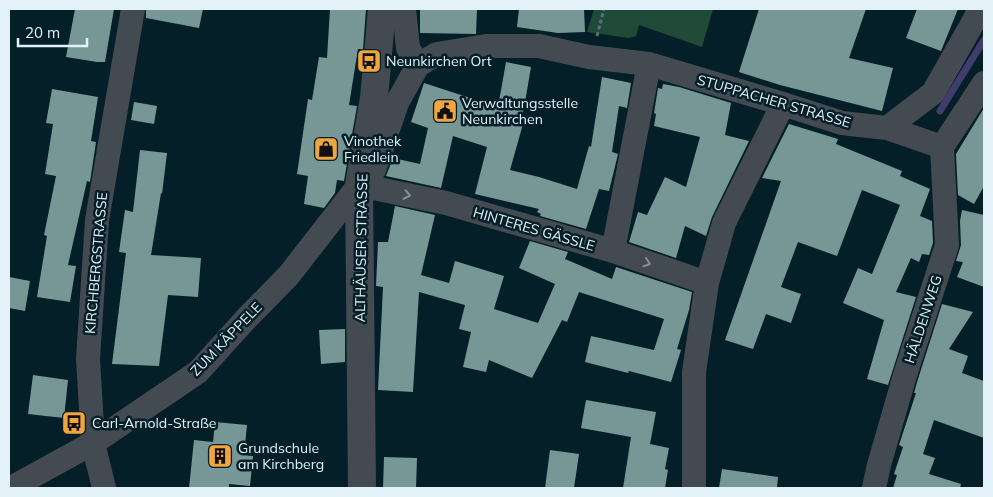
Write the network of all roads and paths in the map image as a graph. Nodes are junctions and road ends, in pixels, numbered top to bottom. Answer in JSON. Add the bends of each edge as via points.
{"nodes":[{"id":1,"x":133,"y":9,"type":"edge"},
{"id":2,"x":382,"y":9,"type":"edge"},
{"id":3,"x":404,"y":9,"type":"edge"},
{"id":4,"x":979,"y":9,"type":"edge"},
{"id":5,"x":648,"y":64,"type":"junction"},
{"id":6,"x":418,"y":65,"type":"junction"},
{"id":7,"x":984,"y":83,"type":"edge"},
{"id":8,"x":783,"y":104,"type":"junction"},
{"id":9,"x":887,"y":128,"type":"junction"},
{"id":10,"x":942,"y":147,"type":"junction"},
{"id":11,"x":359,"y":185,"type":"junction"},
{"id":12,"x":613,"y":251,"type":"junction"},
{"id":13,"x":707,"y":283,"type":"junction"},
{"id":14,"x":93,"y":443,"type":"junction"},
{"id":15,"x":11,"y":488,"type":"edge"},
{"id":16,"x":104,"y":488,"type":"edge"},
{"id":17,"x":362,"y":488,"type":"edge"},
{"id":18,"x":694,"y":488,"type":"edge"},
{"id":19,"x":874,"y":488,"type":"edge"}],
"edges":[{"from":1,"to":14,"type":"street","name":"KIRCHBERGSTRASSE","via":[[97,220],[88,359]]},
{"from":2,"to":11,"type":"street","name":"ALTHÄUSER STRASSE","via":[[374,98]]},
{"from":3,"to":6,"type":"street","via":[[408,48]]},
{"from":4,"to":9,"type":"street","via":[[933,93]]},
{"from":5,"to":6,"type":"street","name":"STUPPACHER STRASSE","via":[[589,58],[539,46],[486,46],[437,54]]},
{"from":5,"to":8,"type":"street","name":"STUPPACHER STRASSE"},
{"from":5,"to":12,"type":"street"},
{"from":6,"to":11,"type":"street","name":"ZUM KÄPPELE","via":[[397,103],[374,170]]},
{"from":7,"to":10,"type":"street"},
{"from":8,"to":9,"type":"street","name":"STUPPACHER STRASSE","via":[[842,123]]},
{"from":8,"to":13,"type":"street","via":[[724,223]]},
{"from":9,"to":10,"type":"street","name":"STUPPACHER STRASSE"},
{"from":10,"to":19,"type":"street","name":"HÄLDENWEG","via":[[947,245],[905,375]]},
{"from":11,"to":12,"type":"street","name":"HINTERES GÄSSLE","one_way":true,"via":[[446,203]]},
{"from":11,"to":14,"type":"street","name":"ZUM KÄPPELE","via":[[289,275],[198,372]]},
{"from":11,"to":17,"type":"street","name":"ALTHÄUSER STRASSE"},
{"from":12,"to":13,"type":"street","name":"HINTERES GÄSSLE","one_way":true},
{"from":13,"to":18,"type":"street","via":[[694,372]]},
{"from":14,"to":15,"type":"street","name":"ZUM KÄPPELE"},
{"from":14,"to":16,"type":"street","name":"KIRCHBERGSTRASSE"}]}
